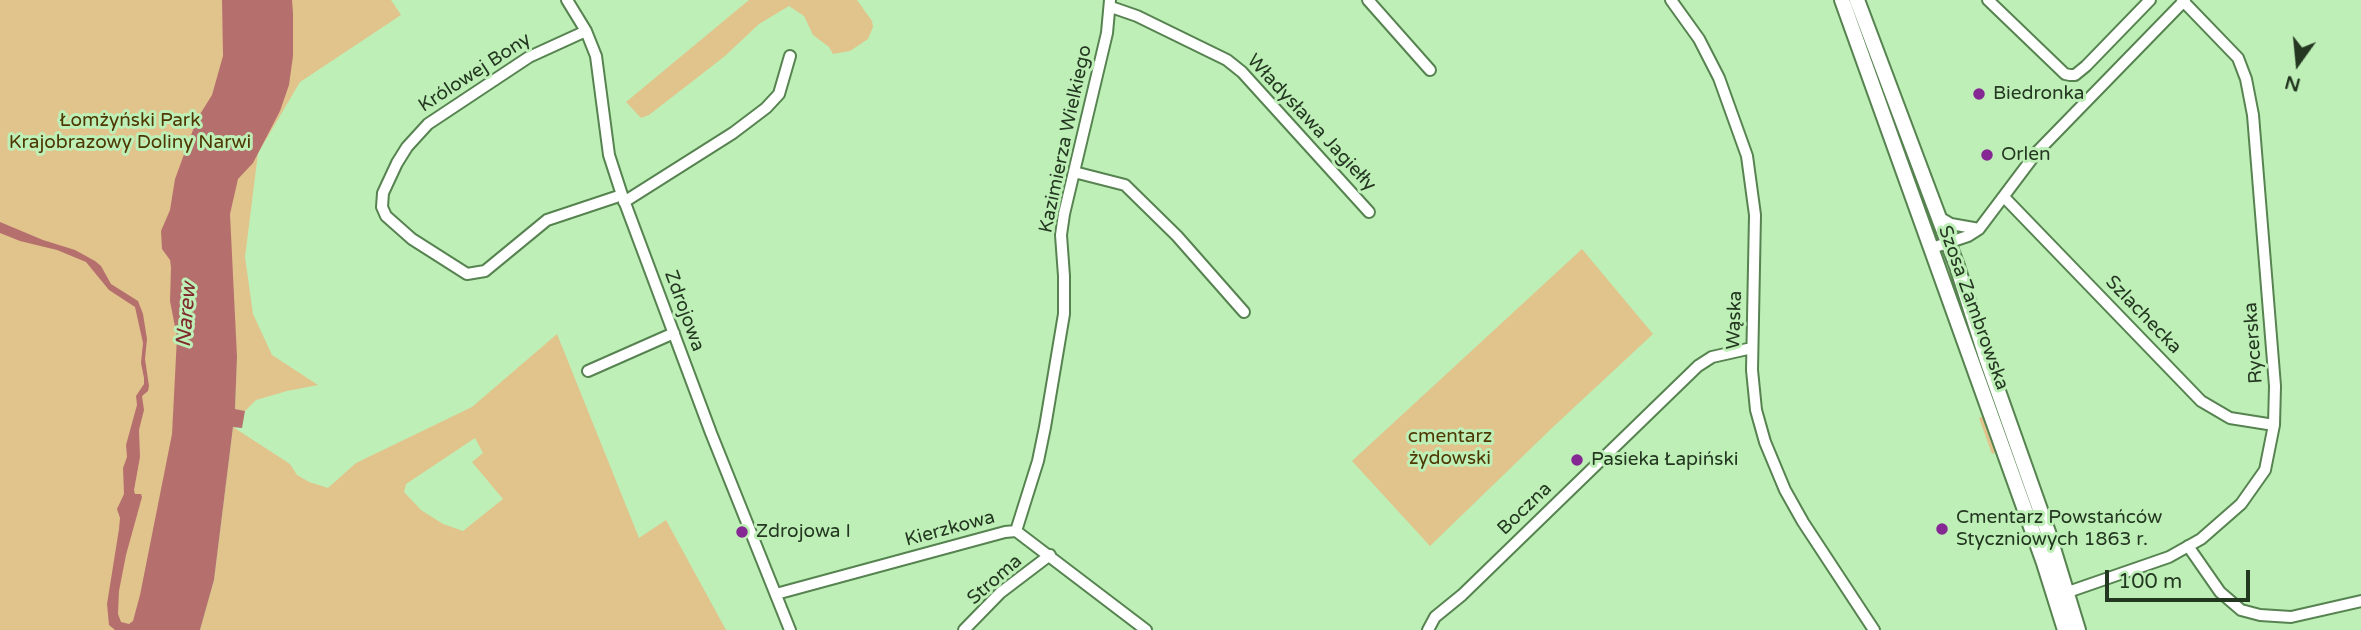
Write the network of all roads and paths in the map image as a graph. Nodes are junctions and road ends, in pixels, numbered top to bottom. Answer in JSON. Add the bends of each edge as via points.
{"nodes":[{"id":1,"x":567,"y":0,"type":"edge"},
{"id":2,"x":1368,"y":0,"type":"edge"},
{"id":3,"x":1671,"y":0,"type":"edge"},
{"id":4,"x":1842,"y":0,"type":"edge"},
{"id":5,"x":1857,"y":0,"type":"edge"},
{"id":6,"x":1988,"y":0,"type":"edge"},
{"id":7,"x":2150,"y":0,"type":"edge"},
{"id":8,"x":2183,"y":0,"type":"edge"},
{"id":9,"x":1111,"y":4,"type":"edge"},
{"id":10,"x":586,"y":31,"type":"junction"},
{"id":11,"x":790,"y":56,"type":"dead end"},
{"id":12,"x":1430,"y":70,"type":"dead end"},
{"id":13,"x":1906,"y":129,"type":"junction"},
{"id":14,"x":1891,"y":135,"type":"junction"},
{"id":15,"x":1074,"y":172,"type":"junction"},
{"id":16,"x":2004,"y":197,"type":"junction"},
{"id":17,"x":623,"y":198,"type":"junction"},
{"id":18,"x":1369,"y":212,"type":"dead end"},
{"id":19,"x":1939,"y":217,"type":"junction"},
{"id":20,"x":1979,"y":229,"type":"junction"},
{"id":21,"x":1968,"y":236,"type":"junction"},
{"id":22,"x":1948,"y":243,"type":"junction"},
{"id":23,"x":1932,"y":248,"type":"junction"},
{"id":24,"x":1957,"y":266,"type":"junction"},
{"id":25,"x":467,"y":274,"type":"junction"},
{"id":26,"x":482,"y":283,"type":"dead end"},
{"id":27,"x":1244,"y":312,"type":"dead end"},
{"id":28,"x":674,"y":333,"type":"junction"},
{"id":29,"x":1752,"y":348,"type":"junction"},
{"id":30,"x":588,"y":371,"type":"dead end"},
{"id":31,"x":2274,"y":425,"type":"junction"},
{"id":32,"x":1016,"y":531,"type":"junction"},
{"id":33,"x":2188,"y":546,"type":"junction"},
{"id":34,"x":1050,"y":555,"type":"junction"},
{"id":35,"x":2067,"y":592,"type":"junction"},
{"id":36,"x":776,"y":594,"type":"junction"},
{"id":37,"x":2361,"y":601,"type":"edge"},
{"id":38,"x":972,"y":628,"type":"edge"},
{"id":39,"x":790,"y":630,"type":"edge"},
{"id":40,"x":1146,"y":630,"type":"edge"},
{"id":41,"x":1427,"y":630,"type":"edge"},
{"id":42,"x":1874,"y":630,"type":"edge"},
{"id":43,"x":2065,"y":630,"type":"edge"},
{"id":44,"x":2078,"y":630,"type":"edge"}],
"edges":[{"from":1,"to":10,"type":"street","name":"Zdrojowa"},
{"from":2,"to":12,"type":"street"},
{"from":3,"to":29,"type":"street","name":"Wąska","via":[[1719,78],[1747,156],[1755,215]]},
{"from":4,"to":14,"type":"main road","name":"Szosa Zambrowska"},
{"from":5,"to":13,"type":"main road","name":"Szosa Zambrowska"},
{"from":6,"to":7,"type":"street","via":[[2070,75],[2080,72]]},
{"from":8,"to":16,"type":"street","via":[[2058,128]]},
{"from":8,"to":31,"type":"street","name":"Rycerska","via":[[2238,58],[2246,79],[2253,115],[2274,372]]},
{"from":9,"to":15,"type":"street","name":"Kazimierza Wielkiego"},
{"from":9,"to":18,"type":"street","name":"Władysława Jagiełły","via":[[1227,60],[1242,72]]},
{"from":10,"to":17,"type":"street","name":"Zdrojowa","via":[[596,56],[608,148]]},
{"from":10,"to":25,"type":"street","name":"Królowej Bony","via":[[529,57],[428,124],[407,147],[386,183],[381,200],[386,216],[412,239]]},
{"from":11,"to":17,"type":"street","via":[[779,93],[766,108],[733,133]]},
{"from":13,"to":14,"type":"main road","via":[[1898,127]]},
{"from":13,"to":19,"type":"main road","name":"Szosa Zambrowska"},
{"from":14,"to":23,"type":"main road","name":"Szosa Zambrowska"},
{"from":15,"to":27,"type":"street","via":[[1125,185]]},
{"from":15,"to":32,"type":"street","name":"Kazimierza Wielkiego","via":[[1061,235],[1064,314],[1038,461]]},
{"from":16,"to":20,"type":"street"},
{"from":16,"to":31,"type":"street","name":"Szlachecka","via":[[2201,401],[2230,418]]},
{"from":17,"to":25,"type":"street","via":[[547,220],[485,271]]},
{"from":17,"to":28,"type":"street","name":"Zdrojowa"},
{"from":19,"to":20,"type":"street","via":[[1951,225]]},
{"from":19,"to":22,"type":"main road","name":"Szosa Zambrowska"},
{"from":20,"to":21,"type":"street"},
{"from":21,"to":22,"type":"street"},
{"from":21,"to":24,"type":"street"},
{"from":22,"to":23,"type":"street"},
{"from":22,"to":24,"type":"main road","name":"Szosa Zambrowska"},
{"from":23,"to":43,"type":"main road","name":"Szosa Zambrowska"},
{"from":24,"to":35,"type":"main road","name":"Szosa Zambrowska"},
{"from":25,"to":26,"type":"street"},
{"from":28,"to":30,"type":"street"},
{"from":28,"to":36,"type":"street","name":"Zdrojowa"},
{"from":29,"to":41,"type":"street","name":"Boczna","via":[[1712,357],[1698,366],[1435,617]]},
{"from":29,"to":42,"type":"street","name":"Wąska","via":[[1756,410],[1770,456],[1802,522]]},
{"from":31,"to":33,"type":"street","name":"Rycerska","via":[[2265,470],[2241,504]]},
{"from":32,"to":34,"type":"street","name":"Kierzkowa"},
{"from":32,"to":36,"type":"street","name":"Kierzkowa"},
{"from":33,"to":35,"type":"street","name":"Rycerska","via":[[2169,557]]},
{"from":33,"to":37,"type":"street","via":[[2220,592],[2241,610],[2291,617]]},
{"from":34,"to":38,"type":"street","name":"Stroma","via":[[1000,593]]},
{"from":34,"to":40,"type":"street","name":"Kierzkowa"},
{"from":35,"to":44,"type":"main road","name":"Szosa Zambrowska"},
{"from":36,"to":39,"type":"street","name":"Zdrojowa"}]}
